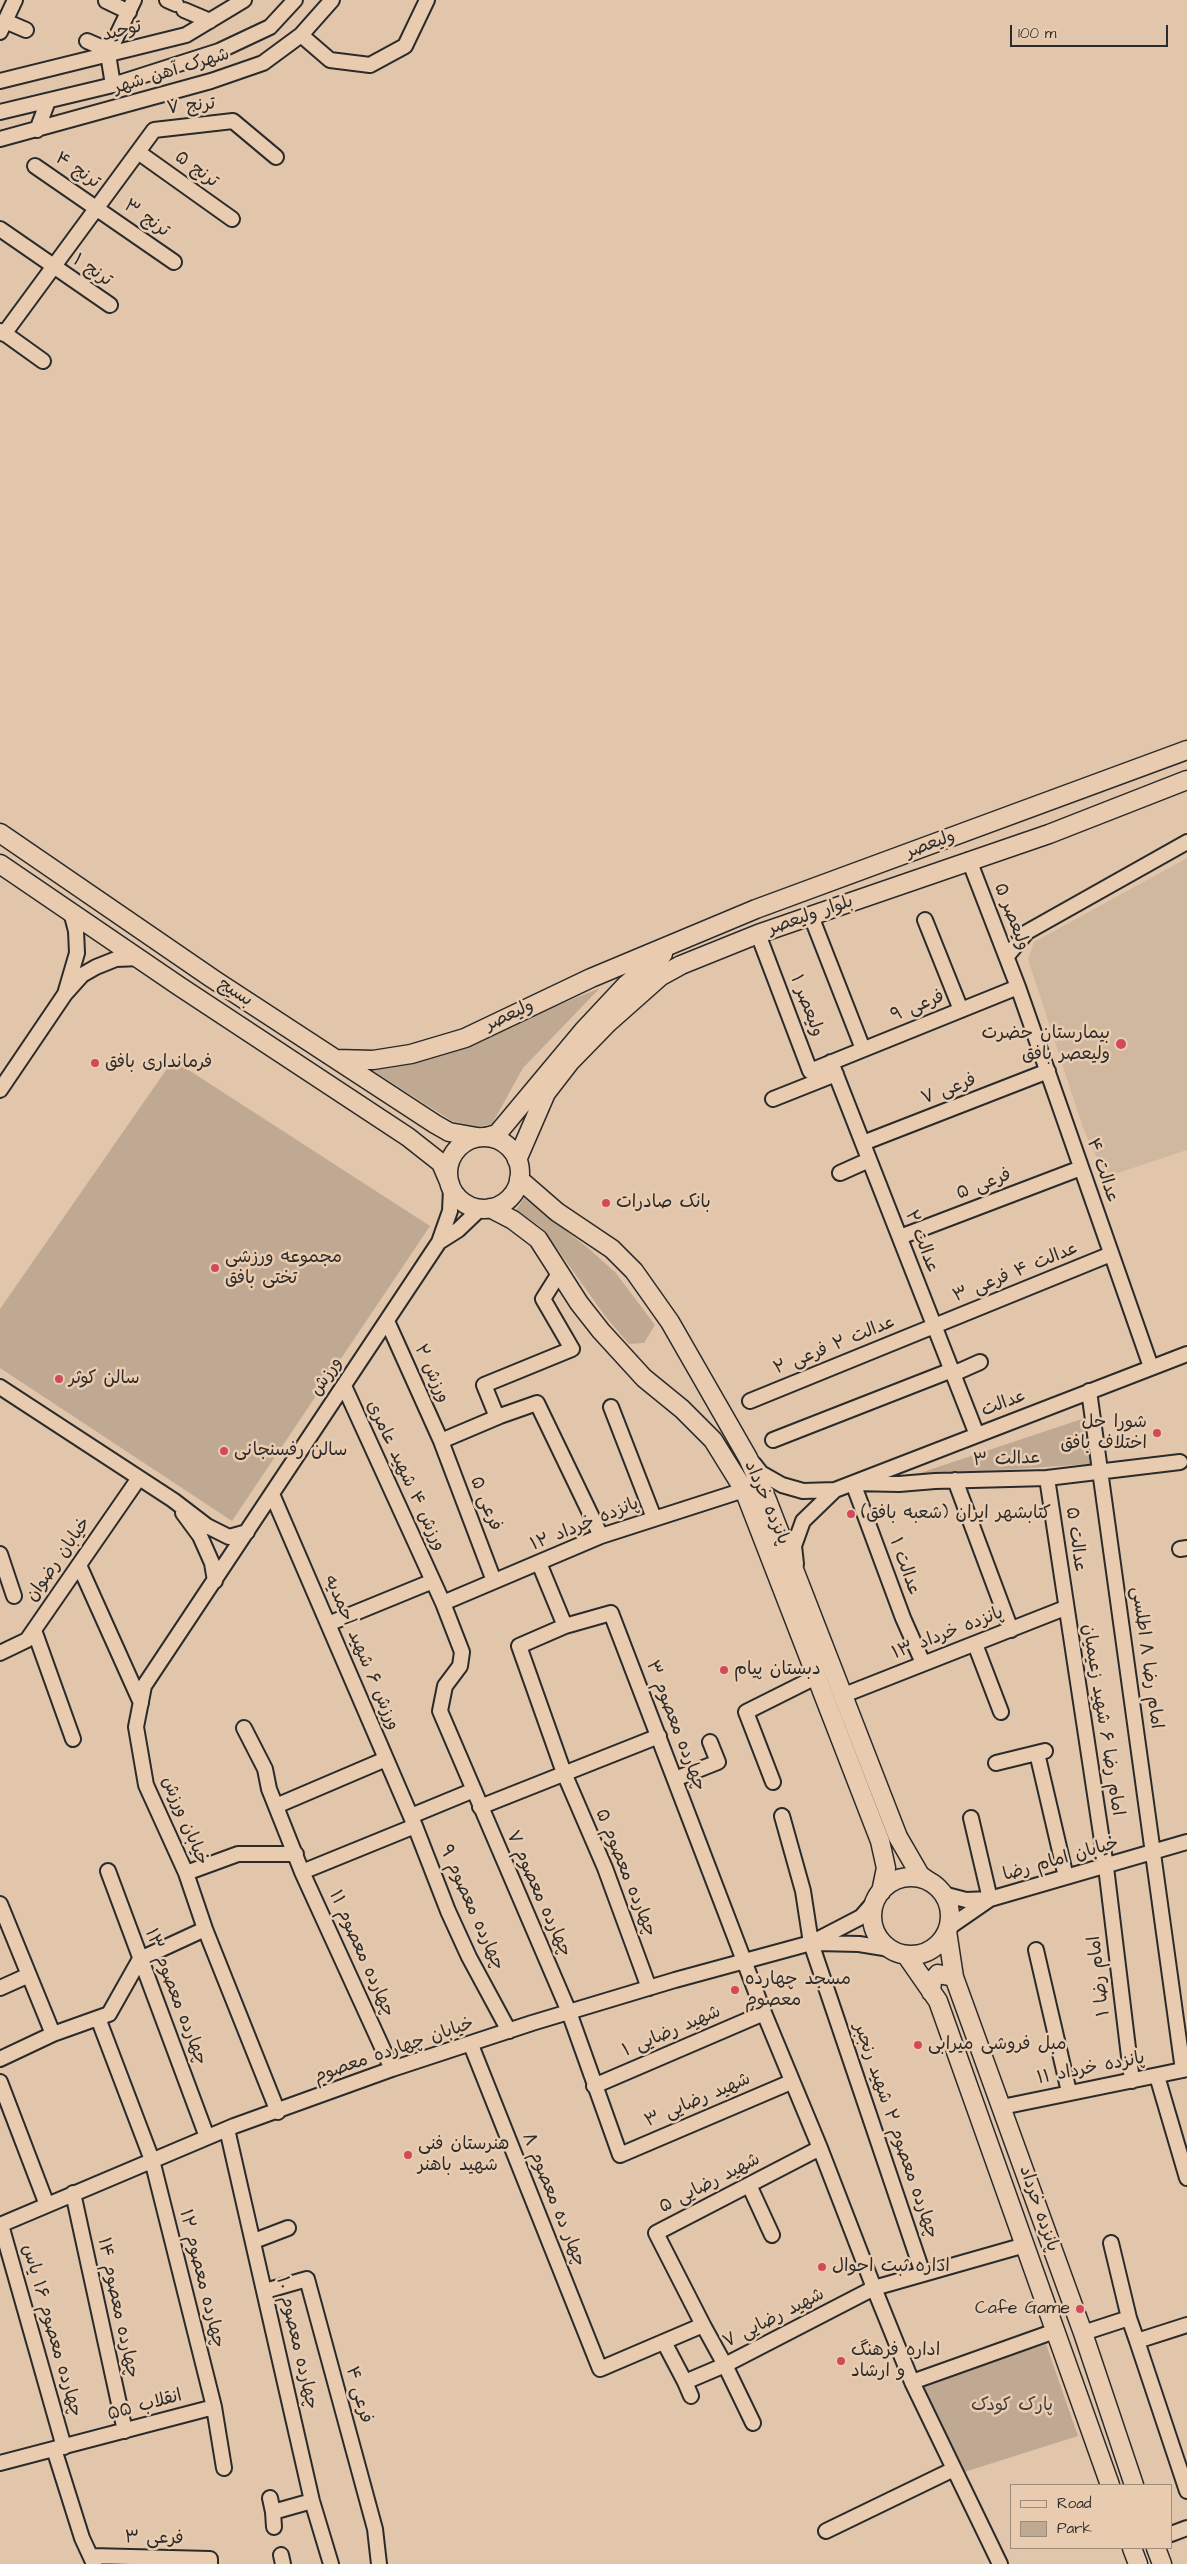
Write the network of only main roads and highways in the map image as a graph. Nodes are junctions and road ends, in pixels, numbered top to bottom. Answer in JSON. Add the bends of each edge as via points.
{"nodes":[{"id":1,"x":1187,"y":750,"type":"edge"},
{"id":2,"x":1187,"y":780,"type":"edge"},
{"id":3,"x":0,"y":833,"type":"edge"},
{"id":4,"x":0,"y":864,"type":"edge"},
{"id":5,"x":676,"y":943,"type":"junction"},
{"id":6,"x":214,"y":979,"type":"junction"},
{"id":7,"x":201,"y":1000,"type":"junction"},
{"id":8,"x":265,"y":1013,"type":"junction"},
{"id":9,"x":252,"y":1032,"type":"junction"},
{"id":10,"x":336,"y":1059,"type":"junction"},
{"id":11,"x":482,"y":1137,"type":"junction"},
{"id":12,"x":517,"y":1160,"type":"junction"},
{"id":13,"x":519,"y":1179,"type":"junction"},
{"id":14,"x":450,"y":1186,"type":"junction"},
{"id":15,"x":485,"y":1208,"type":"junction"},
{"id":16,"x":937,"y":1888,"type":"junction"},
{"id":17,"x":878,"y":1896,"type":"junction"},
{"id":18,"x":947,"y":1930,"type":"junction"},
{"id":19,"x":898,"y":1952,"type":"junction"},
{"id":20,"x":954,"y":1977,"type":"junction"},
{"id":21,"x":931,"y":1992,"type":"junction"},
{"id":22,"x":1110,"y":2484,"type":"edge"},
{"id":23,"x":1134,"y":2484,"type":"edge"},
{"id":24,"x":1132,"y":2549,"type":"edge"},
{"id":25,"x":1156,"y":2549,"type":"edge"},
{"id":26,"x":1138,"y":2564,"type":"edge"},
{"id":27,"x":1162,"y":2564,"type":"edge"}],
"edges":[{"from":1,"to":5,"type":"main road","name":"ولیعصر","via":[[756,910]]},
{"from":2,"to":12,"type":"main road","name":"بلوار ولیعصر","via":[[1049,834],[758,934],[661,976],[570,1062],[546,1093]]},
{"from":3,"to":6,"type":"main road","name":"بسیج"},
{"from":4,"to":7,"type":"main road","name":"بسیج"},
{"from":5,"to":10,"type":"main road","name":"ولیعصر","via":[[591,978],[464,1038],[411,1054],[373,1060]]},
{"from":5,"to":11,"type":"main road","name":"ولیعصر","via":[[626,985],[497,1134]]},
{"from":6,"to":7,"type":"main road","via":[[210,997]]},
{"from":6,"to":8,"type":"main road","name":"بسیج"},
{"from":7,"to":9,"type":"main road","name":"بسیج"},
{"from":8,"to":9,"type":"main road","via":[[256,1015]]},
{"from":8,"to":10,"type":"main road","name":"بسیج"},
{"from":9,"to":14,"type":"main road","name":"بسیج","via":[[428,1151],[441,1163]]},
{"from":10,"to":11,"type":"main road","name":"بسیج","via":[[449,1132]]},
{"from":11,"to":12,"type":"main road","via":[[505,1144]]},
{"from":11,"to":14,"type":"main road","via":[[464,1143],[453,1154],[448,1169]]},
{"from":12,"to":13,"type":"main road"},
{"from":13,"to":15,"type":"main road","via":[[509,1198]]},
{"from":13,"to":16,"type":"main road","name":"پانزده خرداد","via":[[557,1212],[612,1249],[634,1271],[670,1322],[738,1440],[767,1500],[898,1837],[920,1875]]},
{"from":14,"to":15,"type":"main road","via":[[463,1202]]},
{"from":15,"to":17,"type":"main road","name":"پانزده خرداد","via":[[513,1220],[538,1239],[579,1303],[623,1358],[714,1440],[744,1490],[885,1857],[886,1868]]},
{"from":16,"to":17,"type":"main road","via":[[917,1877],[904,1878],[891,1883]]},
{"from":16,"to":18,"type":"main road","via":[[948,1904]]},
{"from":17,"to":19,"type":"main road","via":[[873,1922],[879,1937]]},
{"from":18,"to":19,"type":"main road","via":[[932,1949],[920,1954]]},
{"from":18,"to":20,"type":"main road","name":"پانزده خرداد"},
{"from":19,"to":21,"type":"main road","name":"پانزده خرداد"},
{"from":20,"to":21,"type":"main road","via":[[938,1974],[932,1981]]},
{"from":20,"to":23,"type":"main road","name":"پانزده خرداد"},
{"from":21,"to":22,"type":"main road","name":"پانزده خرداد","via":[[938,2002]]},
{"from":24,"to":26,"type":"main road"},
{"from":25,"to":27,"type":"main road"}]}
